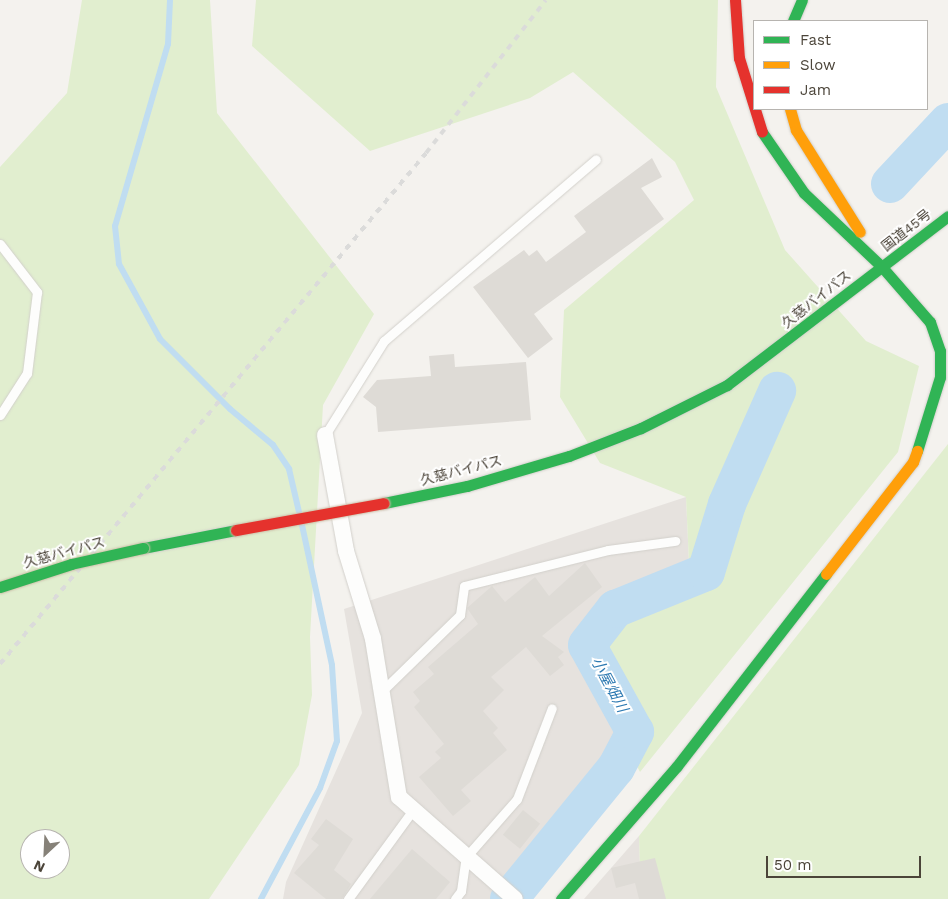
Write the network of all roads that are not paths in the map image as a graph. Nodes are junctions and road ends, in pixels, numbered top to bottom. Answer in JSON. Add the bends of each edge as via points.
{"nodes":[{"id":1,"x":735,"y":0,"type":"edge"},
{"id":2,"x":802,"y":0,"type":"edge"},
{"id":3,"x":793,"y":20,"type":"edge"},
{"id":4,"x":753,"y":104,"type":"edge"},
{"id":5,"x":755,"y":110,"type":"edge"},
{"id":6,"x":790,"y":110,"type":"edge"},
{"id":7,"x":596,"y":159,"type":"dead end"},
{"id":8,"x":948,"y":216,"type":"edge"},
{"id":9,"x":0,"y":244,"type":"edge"},
{"id":10,"x":882,"y":267,"type":"junction"},
{"id":11,"x":0,"y":415,"type":"edge"},
{"id":12,"x":325,"y":435,"type":"joint"},
{"id":13,"x":675,"y":541,"type":"dead end"},
{"id":14,"x":0,"y":586,"type":"edge"},
{"id":15,"x":380,"y":693,"type":"junction"},
{"id":16,"x":552,"y":708,"type":"dead end"},
{"id":17,"x":413,"y":810,"type":"junction"},
{"id":18,"x":466,"y":857,"type":"junction"},
{"id":19,"x":348,"y":899,"type":"edge"},
{"id":20,"x":455,"y":899,"type":"edge"},
{"id":21,"x":515,"y":899,"type":"edge"},
{"id":22,"x":561,"y":899,"type":"edge"}],
"edges":[{"from":1,"to":4,"type":"main road","via":[[739,58]]},
{"from":2,"to":3,"type":"main road"},
{"from":5,"to":10,"type":"main road","via":[[761,130],[804,193]]},
{"from":6,"to":10,"type":"main road","via":[[796,130]]},
{"from":7,"to":12,"type":"lane","via":[[384,341]]},
{"from":8,"to":10,"type":"main road","name":"国道45号"},
{"from":9,"to":11,"type":"lane","via":[[37,292],[27,373]]},
{"from":10,"to":14,"type":"main road","name":"久慈バイパス","bridge":true,"via":[[727,385],[641,428],[541,464],[384,503],[143,548],[70,564]]},
{"from":10,"to":22,"type":"main road","via":[[930,322],[940,351],[940,377],[913,462],[677,766]]},
{"from":12,"to":15,"type":"street","via":[[346,551],[372,638]]},
{"from":13,"to":15,"type":"lane","via":[[608,550],[464,586],[460,615]]},
{"from":15,"to":17,"type":"street","via":[[399,797]]},
{"from":16,"to":18,"type":"lane","via":[[517,799]]},
{"from":17,"to":18,"type":"street"},
{"from":17,"to":19,"type":"lane"},
{"from":18,"to":20,"type":"lane","via":[[461,891]]},
{"from":18,"to":21,"type":"street"}]}
